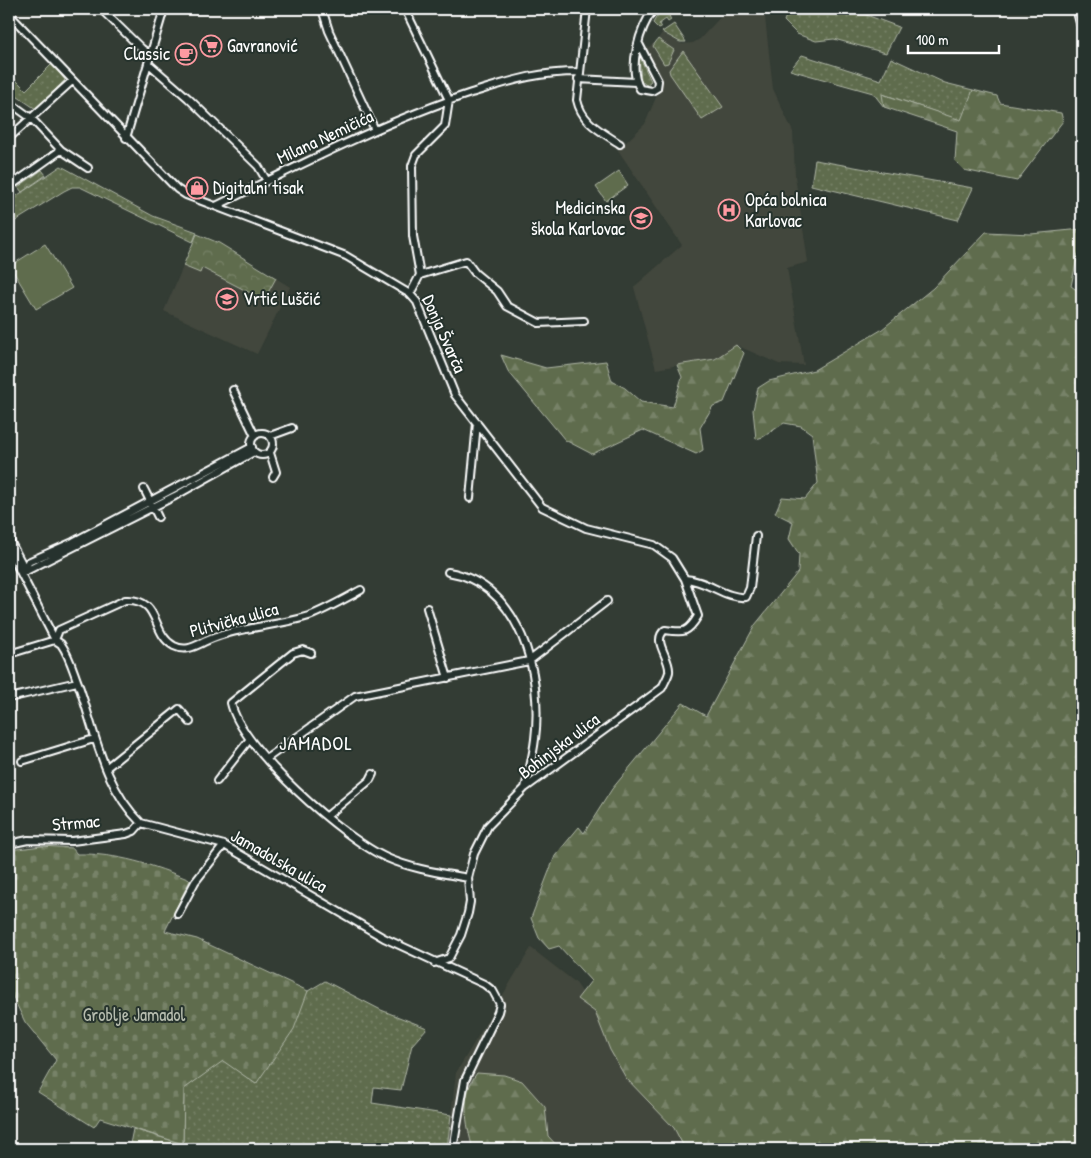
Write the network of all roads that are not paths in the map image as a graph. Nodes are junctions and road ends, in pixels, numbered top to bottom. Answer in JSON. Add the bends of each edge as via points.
{"nodes":[{"id":1,"x":101,"y":9,"type":"edge"},
{"id":2,"x":164,"y":9,"type":"edge"},
{"id":3,"x":322,"y":9,"type":"edge"},
{"id":4,"x":405,"y":9,"type":"edge"},
{"id":5,"x":587,"y":9,"type":"edge"},
{"id":6,"x":654,"y":9,"type":"edge"},
{"id":7,"x":1076,"y":9,"type":"edge"},
{"id":8,"x":9,"y":14,"type":"edge"},
{"id":9,"x":1082,"y":30,"type":"edge"},
{"id":10,"x":639,"y":44,"type":"junction"},
{"id":11,"x":151,"y":54,"type":"junction"},
{"id":12,"x":149,"y":64,"type":"junction"},
{"id":13,"x":578,"y":75,"type":"junction"},
{"id":14,"x":72,"y":81,"type":"junction"},
{"id":15,"x":636,"y":82,"type":"junction"},
{"id":16,"x":449,"y":100,"type":"junction"},
{"id":17,"x":9,"y":102,"type":"edge"},
{"id":18,"x":31,"y":118,"type":"junction"},
{"id":19,"x":375,"y":130,"type":"junction"},
{"id":20,"x":9,"y":138,"type":"edge"},
{"id":21,"x":126,"y":138,"type":"junction"},
{"id":22,"x":620,"y":144,"type":"dead end"},
{"id":23,"x":62,"y":150,"type":"junction"},
{"id":24,"x":88,"y":168,"type":"dead end"},
{"id":25,"x":268,"y":181,"type":"junction"},
{"id":26,"x":9,"y":188,"type":"edge"},
{"id":27,"x":216,"y":206,"type":"junction"},
{"id":28,"x":420,"y":275,"type":"junction"},
{"id":29,"x":410,"y":294,"type":"junction"},
{"id":30,"x":584,"y":321,"type":"dead end"},
{"id":31,"x":233,"y":390,"type":"dead end"},
{"id":32,"x":477,"y":423,"type":"junction"},
{"id":33,"x":292,"y":428,"type":"dead end"},
{"id":34,"x":257,"y":435,"type":"junction"},
{"id":35,"x":272,"y":439,"type":"junction"},
{"id":36,"x":253,"y":450,"type":"junction"},
{"id":37,"x":268,"y":454,"type":"junction"},
{"id":38,"x":274,"y":477,"type":"dead end"},
{"id":39,"x":144,"y":489,"type":"dead end"},
{"id":40,"x":470,"y":498,"type":"dead end"},
{"id":41,"x":152,"y":504,"type":"junction"},
{"id":42,"x":158,"y":517,"type":"dead end"},
{"id":43,"x":756,"y":536,"type":"dead end"},
{"id":44,"x":9,"y":538,"type":"edge"},
{"id":45,"x":9,"y":550,"type":"edge"},
{"id":46,"x":20,"y":558,"type":"junction"},
{"id":47,"x":28,"y":562,"type":"junction"},
{"id":48,"x":18,"y":567,"type":"junction"},
{"id":49,"x":26,"y":571,"type":"junction"},
{"id":50,"x":448,"y":572,"type":"dead end"},
{"id":51,"x":685,"y":578,"type":"junction"},
{"id":52,"x":28,"y":585,"type":"junction"},
{"id":53,"x":361,"y":590,"type":"dead end"},
{"id":54,"x":607,"y":601,"type":"dead end"},
{"id":55,"x":427,"y":608,"type":"dead end"},
{"id":56,"x":55,"y":640,"type":"junction"},
{"id":57,"x":311,"y":653,"type":"dead end"},
{"id":58,"x":9,"y":654,"type":"edge"},
{"id":59,"x":529,"y":661,"type":"junction"},
{"id":60,"x":448,"y":678,"type":"junction"},
{"id":61,"x":77,"y":682,"type":"junction"},
{"id":62,"x":9,"y":698,"type":"edge"},
{"id":63,"x":190,"y":722,"type":"dead end"},
{"id":64,"x":94,"y":739,"type":"junction"},
{"id":65,"x":249,"y":740,"type":"junction"},
{"id":66,"x":266,"y":759,"type":"junction"},
{"id":67,"x":22,"y":761,"type":"dead end"},
{"id":68,"x":106,"y":768,"type":"junction"},
{"id":69,"x":373,"y":774,"type":"dead end"},
{"id":70,"x":217,"y":781,"type":"dead end"},
{"id":71,"x":525,"y":788,"type":"junction"},
{"id":72,"x":327,"y":816,"type":"junction"},
{"id":73,"x":141,"y":822,"type":"junction"},
{"id":74,"x":9,"y":844,"type":"edge"},
{"id":75,"x":224,"y":845,"type":"junction"},
{"id":76,"x":468,"y":878,"type":"junction"},
{"id":77,"x":178,"y":914,"type":"dead end"},
{"id":78,"x":434,"y":963,"type":"junction"},
{"id":79,"x":453,"y":1149,"type":"edge"}],
"edges":[{"from":1,"to":11,"type":"street"},
{"from":2,"to":11,"type":"street"},
{"from":3,"to":19,"type":"street"},
{"from":4,"to":16,"type":"street"},
{"from":5,"to":13,"type":"street"},
{"from":6,"to":10,"type":"street"},
{"from":7,"to":9,"type":"street"},
{"from":8,"to":14,"type":"street"},
{"from":10,"to":15,"type":"street","via":[[635,60]]},
{"from":10,"to":15,"type":"street","via":[[658,81],[656,88],[646,92]]},
{"from":11,"to":12,"type":"street"},
{"from":12,"to":21,"type":"street"},
{"from":12,"to":25,"type":"street","via":[[258,166]]},
{"from":13,"to":15,"type":"street"},
{"from":13,"to":16,"type":"street","via":[[532,74]]},
{"from":13,"to":22,"type":"street","via":[[580,112],[587,122]]},
{"from":14,"to":18,"type":"street"},
{"from":14,"to":21,"type":"street"},
{"from":16,"to":19,"type":"street","name":"Milana Nemičića"},
{"from":16,"to":28,"type":"street","name":"Donja Švarča","via":[[445,126],[416,155],[412,166],[413,236]]},
{"from":17,"to":18,"type":"street"},
{"from":18,"to":20,"type":"street"},
{"from":18,"to":23,"type":"street"},
{"from":19,"to":25,"type":"street","name":"Milana Nemičića"},
{"from":21,"to":27,"type":"street","via":[[177,189]]},
{"from":23,"to":24,"type":"street"},
{"from":23,"to":26,"type":"street"},
{"from":25,"to":27,"type":"street","name":"Milana Nemičića"},
{"from":27,"to":29,"type":"street","via":[[346,256]]},
{"from":28,"to":29,"type":"street","name":"Donja Švarča"},
{"from":28,"to":30,"type":"street","via":[[466,260],[475,273],[497,291],[507,306],[539,323]]},
{"from":29,"to":32,"type":"street","name":"Donja Švarča","via":[[417,302],[455,395]]},
{"from":31,"to":34,"type":"street"},
{"from":32,"to":40,"type":"street"},
{"from":32,"to":51,"type":"street","name":"Donja Švarča","via":[[542,507],[586,528],[654,545],[672,558]]},
{"from":33,"to":35,"type":"street"},
{"from":34,"to":35,"type":"street","via":[[266,433]]},
{"from":34,"to":36,"type":"street"},
{"from":35,"to":37,"type":"street"},
{"from":36,"to":37,"type":"street"},
{"from":36,"to":41,"type":"street"},
{"from":37,"to":38,"type":"street","via":[[276,472]]},
{"from":39,"to":41,"type":"street"},
{"from":41,"to":42,"type":"street"},
{"from":41,"to":47,"type":"street"},
{"from":41,"to":49,"type":"street"},
{"from":43,"to":51,"type":"street","via":[[746,597],[738,598]]},
{"from":44,"to":46,"type":"street"},
{"from":45,"to":48,"type":"street"},
{"from":46,"to":47,"type":"street"},
{"from":46,"to":49,"type":"street"},
{"from":47,"to":49,"type":"street"},
{"from":48,"to":49,"type":"street"},
{"from":48,"to":52,"type":"street"},
{"from":49,"to":52,"type":"street"},
{"from":50,"to":59,"type":"street","via":[[466,575],[495,594],[517,621]]},
{"from":51,"to":71,"type":"street","name":"Bohinjska ulica","via":[[698,616],[691,628],[680,633],[665,630],[660,634],[669,673],[662,688]]},
{"from":52,"to":56,"type":"street"},
{"from":53,"to":56,"type":"street","name":"Plitvička ulica","via":[[311,615],[226,633],[192,648],[172,645],[148,606],[137,599],[125,600],[59,630]]},
{"from":54,"to":59,"type":"street"},
{"from":55,"to":60,"type":"street"},
{"from":56,"to":58,"type":"street"},
{"from":56,"to":61,"type":"street","via":[[66,650]]},
{"from":57,"to":65,"type":"street","via":[[303,650],[293,654],[231,703]]},
{"from":59,"to":60,"type":"street"},
{"from":59,"to":71,"type":"street","via":[[534,681],[536,720]]},
{"from":60,"to":66,"type":"street","via":[[355,696]]},
{"from":61,"to":62,"type":"street"},
{"from":61,"to":64,"type":"street"},
{"from":63,"to":68,"type":"street","via":[[179,709]]},
{"from":64,"to":67,"type":"street"},
{"from":64,"to":68,"type":"street"},
{"from":65,"to":66,"type":"street"},
{"from":65,"to":70,"type":"street"},
{"from":66,"to":72,"type":"street"},
{"from":68,"to":73,"type":"street","via":[[132,813]]},
{"from":69,"to":72,"type":"street"},
{"from":71,"to":76,"type":"street","name":"Bohinjska ulica","via":[[488,826],[474,854]]},
{"from":72,"to":76,"type":"street","via":[[361,845],[387,859]]},
{"from":73,"to":74,"type":"street","name":"Strmac","via":[[134,831],[126,834]]},
{"from":73,"to":75,"type":"street","name":"Jamadolska ulica"},
{"from":75,"to":77,"type":"street","via":[[194,882]]},
{"from":75,"to":78,"type":"street","name":"Jamadolska ulica","via":[[384,938]]},
{"from":76,"to":78,"type":"street","name":"Bohinjska ulica","via":[[470,902],[461,935],[448,958]]},
{"from":78,"to":79,"type":"street","name":"Jamadolska ulica","via":[[484,984],[493,991],[500,1004],[490,1032],[465,1080]]}]}
